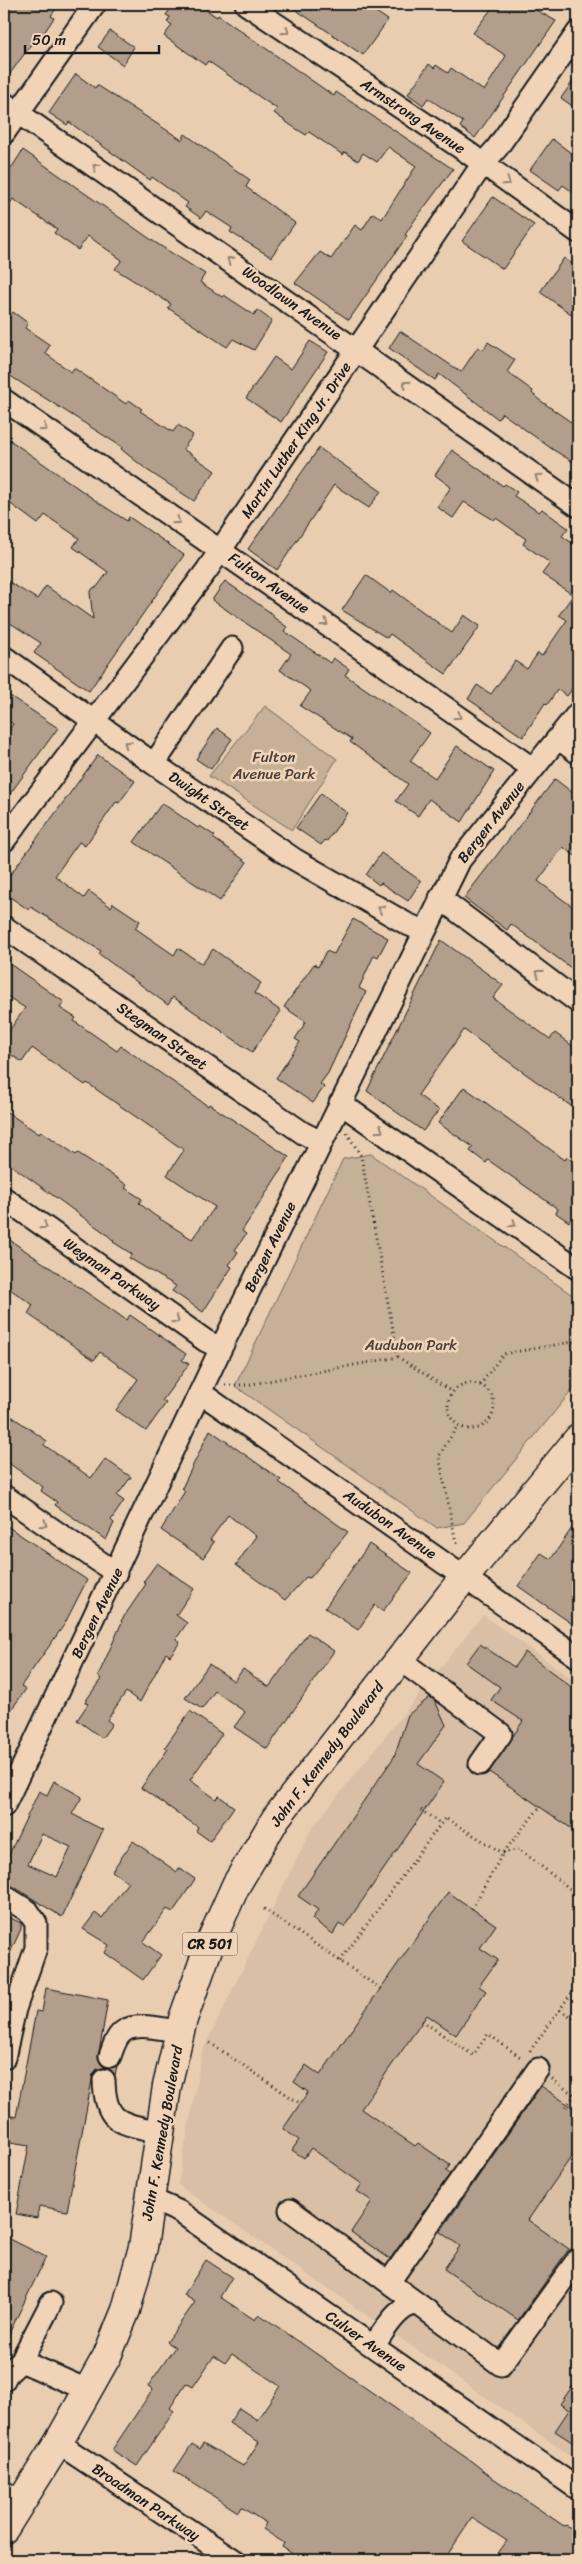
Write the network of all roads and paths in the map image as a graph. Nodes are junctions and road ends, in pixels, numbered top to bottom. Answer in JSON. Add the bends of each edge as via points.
{"nodes":[{"id":1,"x":95,"y":4,"type":"edge"},
{"id":2,"x":246,"y":4,"type":"edge"},
{"id":3,"x":578,"y":32,"type":"edge"},
{"id":4,"x":11,"y":108,"type":"edge"},
{"id":5,"x":4,"y":133,"type":"edge"},
{"id":6,"x":482,"y":165,"type":"junction"},
{"id":7,"x":578,"y":232,"type":"edge"},
{"id":8,"x":357,"y":349,"type":"junction"},
{"id":9,"x":4,"y":400,"type":"edge"},
{"id":10,"x":578,"y":506,"type":"edge"},
{"id":11,"x":220,"y":550,"type":"junction"},
{"id":12,"x":232,"y":648,"type":"dead end"},
{"id":13,"x":4,"y":657,"type":"edge"},
{"id":14,"x":578,"y":713,"type":"edge"},
{"id":15,"x":94,"y":720,"type":"junction"},
{"id":16,"x":558,"y":738,"type":"junction"},
{"id":17,"x":578,"y":753,"type":"edge"},
{"id":18,"x":154,"y":764,"type":"junction"},
{"id":19,"x":532,"y":768,"type":"junction"},
{"id":20,"x":4,"y":841,"type":"edge"},
{"id":21,"x":440,"y":898,"type":"junction"},
{"id":22,"x":4,"y":927,"type":"edge"},
{"id":23,"x":424,"y":931,"type":"junction"},
{"id":24,"x":578,"y":1002,"type":"edge"},
{"id":25,"x":340,"y":1102,"type":"junction"},
{"id":26,"x":347,"y":1132,"type":"dead end"},
{"id":27,"x":321,"y":1142,"type":"junction"},
{"id":28,"x":4,"y":1198,"type":"edge"},
{"id":29,"x":578,"y":1269,"type":"edge"},
{"id":30,"x":578,"y":1341,"type":"edge"},
{"id":31,"x":221,"y":1348,"type":"junction"},
{"id":32,"x":398,"y":1357,"type":"junction"},
{"id":33,"x":225,"y":1385,"type":"dead end"},
{"id":34,"x":480,"y":1385,"type":"junction"},
{"id":35,"x":452,"y":1392,"type":"junction"},
{"id":36,"x":201,"y":1393,"type":"junction"},
{"id":37,"x":458,"y":1425,"type":"junction"},
{"id":38,"x":578,"y":1439,"type":"edge"},
{"id":39,"x":4,"y":1496,"type":"edge"},
{"id":40,"x":456,"y":1543,"type":"dead end"},
{"id":41,"x":116,"y":1573,"type":"junction"},
{"id":42,"x":464,"y":1578,"type":"junction"},
{"id":43,"x":578,"y":1657,"type":"edge"},
{"id":44,"x":400,"y":1660,"type":"junction"},
{"id":45,"x":480,"y":1764,"type":"dead end"},
{"id":46,"x":10,"y":1776,"type":"edge"},
{"id":47,"x":4,"y":1806,"type":"edge"},
{"id":48,"x":540,"y":1807,"type":"dead end"},
{"id":49,"x":420,"y":1810,"type":"dead end"},
{"id":50,"x":440,"y":1824,"type":"junction"},
{"id":51,"x":504,"y":1853,"type":"junction"},
{"id":52,"x":578,"y":1895,"type":"edge"},
{"id":53,"x":4,"y":1896,"type":"edge"},
{"id":54,"x":264,"y":1909,"type":"dead end"},
{"id":55,"x":472,"y":1909,"type":"dead end"},
{"id":56,"x":340,"y":1961,"type":"junction"},
{"id":57,"x":578,"y":1984,"type":"edge"},
{"id":58,"x":381,"y":1989,"type":"dead end"},
{"id":59,"x":560,"y":2010,"type":"junction"},
{"id":60,"x":575,"y":2019,"type":"dead end"},
{"id":61,"x":422,"y":2021,"type":"dead end"},
{"id":62,"x":180,"y":2032,"type":"junction"},
{"id":63,"x":210,"y":2043,"type":"dead end"},
{"id":64,"x":110,"y":2056,"type":"dead end"},
{"id":65,"x":4,"y":2058,"type":"edge"},
{"id":66,"x":538,"y":2069,"type":"dead end"},
{"id":67,"x":104,"y":2080,"type":"dead end"},
{"id":68,"x":578,"y":2090,"type":"edge"},
{"id":69,"x":300,"y":2104,"type":"dead end"},
{"id":70,"x":566,"y":2107,"type":"dead end"},
{"id":71,"x":160,"y":2132,"type":"junction"},
{"id":72,"x":151,"y":2199,"type":"junction"},
{"id":73,"x":290,"y":2210,"type":"dead end"},
{"id":74,"x":578,"y":2259,"type":"edge"},
{"id":75,"x":394,"y":2286,"type":"junction"},
{"id":76,"x":51,"y":2303,"type":"dead end"},
{"id":77,"x":418,"y":2304,"type":"junction"},
{"id":78,"x":369,"y":2342,"type":"junction"},
{"id":79,"x":21,"y":2361,"type":"junction"},
{"id":80,"x":4,"y":2380,"type":"edge"},
{"id":81,"x":87,"y":2390,"type":"junction"},
{"id":82,"x":58,"y":2443,"type":"junction"},
{"id":83,"x":578,"y":2489,"type":"edge"},
{"id":84,"x":12,"y":2497,"type":"edge"},
{"id":85,"x":4,"y":2529,"type":"edge"},
{"id":86,"x":234,"y":2560,"type":"edge"}],
"edges":[{"from":1,"to":4,"type":"street"},
{"from":2,"to":6,"type":"street","name":"Armstrong Avenue","one_way":true},
{"from":3,"to":6,"type":"street","name":"Martin Luther King Jr. Drive"},
{"from":4,"to":5,"type":"street"},
{"from":8,"to":4,"type":"street","name":"Woodlawn Avenue","one_way":true},
{"from":6,"to":7,"type":"street","name":"Armstrong Avenue","one_way":true},
{"from":6,"to":8,"type":"street","name":"Martin Luther King Jr. Drive"},
{"from":10,"to":8,"type":"street","name":"Woodlawn Avenue","one_way":true},
{"from":8,"to":11,"type":"street","name":"Martin Luther King Jr. Drive"},
{"from":9,"to":11,"type":"street","name":"Fulton Avenue","one_way":true},
{"from":11,"to":15,"type":"street","name":"Martin Luther King Jr. Drive"},
{"from":11,"to":19,"type":"street","name":"Fulton Avenue","one_way":true},
{"from":12,"to":18,"type":"street"},
{"from":13,"to":15,"type":"street","name":"Dwight Street"},
{"from":14,"to":16,"type":"street","name":"Bergen Avenue"},
{"from":18,"to":15,"type":"street","name":"Dwight Street","one_way":true},
{"from":15,"to":20,"type":"street","name":"Martin Luther King Jr. Drive"},
{"from":16,"to":17,"type":"street"},
{"from":16,"to":19,"type":"street","name":"Bergen Avenue"},
{"from":23,"to":18,"type":"street","name":"Dwight Street","one_way":true,"via":[[294,859]]},
{"from":19,"to":21,"type":"street","name":"Bergen Avenue","via":[[460,860]]},
{"from":21,"to":23,"type":"street","name":"Bergen Avenue"},
{"from":24,"to":21,"type":"street","one_way":true},
{"from":22,"to":27,"type":"street","name":"Stegman Street","via":[[303,1133]]},
{"from":23,"to":25,"type":"street","name":"Bergen Avenue"},
{"from":25,"to":27,"type":"street","name":"Bergen Avenue"},
{"from":25,"to":29,"type":"street","one_way":true},
{"from":26,"to":32,"type":"path","via":[[361,1156]]},
{"from":27,"to":31,"type":"street","name":"Bergen Avenue"},
{"from":28,"to":31,"type":"street","name":"Wegman Parkway","one_way":true,"via":[[206,1341]]},
{"from":30,"to":34,"type":"path","via":[[503,1354]]},
{"from":31,"to":36,"type":"street","name":"Bergen Avenue"},
{"from":32,"to":33,"type":"path","via":[[246,1385]]},
{"from":32,"to":35,"type":"path"},
{"from":34,"to":35,"type":"path","via":[[465,1384]]},
{"from":34,"to":37,"type":"path","via":[[491,1395],[494,1403],[491,1418],[479,1428]]},
{"from":35,"to":37,"type":"path","via":[[448,1399],[449,1414]]},
{"from":36,"to":41,"type":"street","name":"Bergen Avenue"},
{"from":36,"to":42,"type":"street","name":"Audubon Avenue"},
{"from":37,"to":40,"type":"path","via":[[439,1456]]},
{"from":38,"to":42,"type":"main road","name":"John F. Kennedy Boulevard","number":"CR 501"},
{"from":39,"to":41,"type":"street","one_way":true},
{"from":41,"to":46,"type":"street","name":"Bergen Avenue"},
{"from":42,"to":43,"type":"street","name":"Audubon Avenue"},
{"from":42,"to":44,"type":"main road","name":"John F. Kennedy Boulevard","number":"CR 501"},
{"from":44,"to":45,"type":"street","via":[[501,1734]]},
{"from":44,"to":62,"type":"main road","name":"John F. Kennedy Boulevard","number":"CR 501","via":[[276,1818],[236,1885],[210,1943]]},
{"from":46,"to":47,"type":"street","name":"Bergen Avenue"},
{"from":48,"to":51,"type":"path"},
{"from":49,"to":50,"type":"path"},
{"from":50,"to":51,"type":"path","via":[[445,1818]]},
{"from":50,"to":56,"type":"path"},
{"from":51,"to":52,"type":"path","via":[[518,1849]]},
{"from":51,"to":55,"type":"path"},
{"from":53,"to":65,"type":"street","via":[[28,1911],[36,1924],[36,1948],[15,2009]]},
{"from":54,"to":56,"type":"path"},
{"from":56,"to":58,"type":"path"},
{"from":57,"to":59,"type":"path"},
{"from":59,"to":60,"type":"path"},
{"from":59,"to":61,"type":"path","via":[[524,2060],[488,2034],[473,2055]]},
{"from":62,"to":64,"type":"street","via":[[138,2027],[124,2031]]},
{"from":62,"to":71,"type":"main road","name":"John F. Kennedy Boulevard","number":"CR 501"},
{"from":63,"to":69,"type":"path"},
{"from":66,"to":75,"type":"street"},
{"from":67,"to":71,"type":"street","via":[[108,2111],[130,2125]]},
{"from":68,"to":70,"type":"path"},
{"from":71,"to":72,"type":"main road","name":"John F. Kennedy Boulevard","number":"CR 501"},
{"from":72,"to":78,"type":"street","name":"Culver Avenue","via":[[180,2212]]},
{"from":72,"to":81,"type":"main road","name":"John F. Kennedy Boulevard","number":"CR 501","via":[[143,2248],[126,2310]]},
{"from":73,"to":75,"type":"street"},
{"from":74,"to":77,"type":"street","via":[[502,2365]]},
{"from":75,"to":77,"type":"street"},
{"from":75,"to":78,"type":"street"},
{"from":76,"to":79,"type":"street"},
{"from":77,"to":78,"type":"street","via":[[403,2308]]},
{"from":78,"to":83,"type":"street","name":"Culver Avenue"},
{"from":79,"to":80,"type":"street"},
{"from":79,"to":81,"type":"street"},
{"from":81,"to":82,"type":"main road","name":"John F. Kennedy Boulevard","number":"CR 501"},
{"from":82,"to":84,"type":"main road","name":"John F. Kennedy Boulevard","number":"CR 501"},
{"from":82,"to":86,"type":"street","name":"Broadman Parkway"},
{"from":84,"to":85,"type":"main road","name":"John F. Kennedy Boulevard","number":"CR 501"}]}
